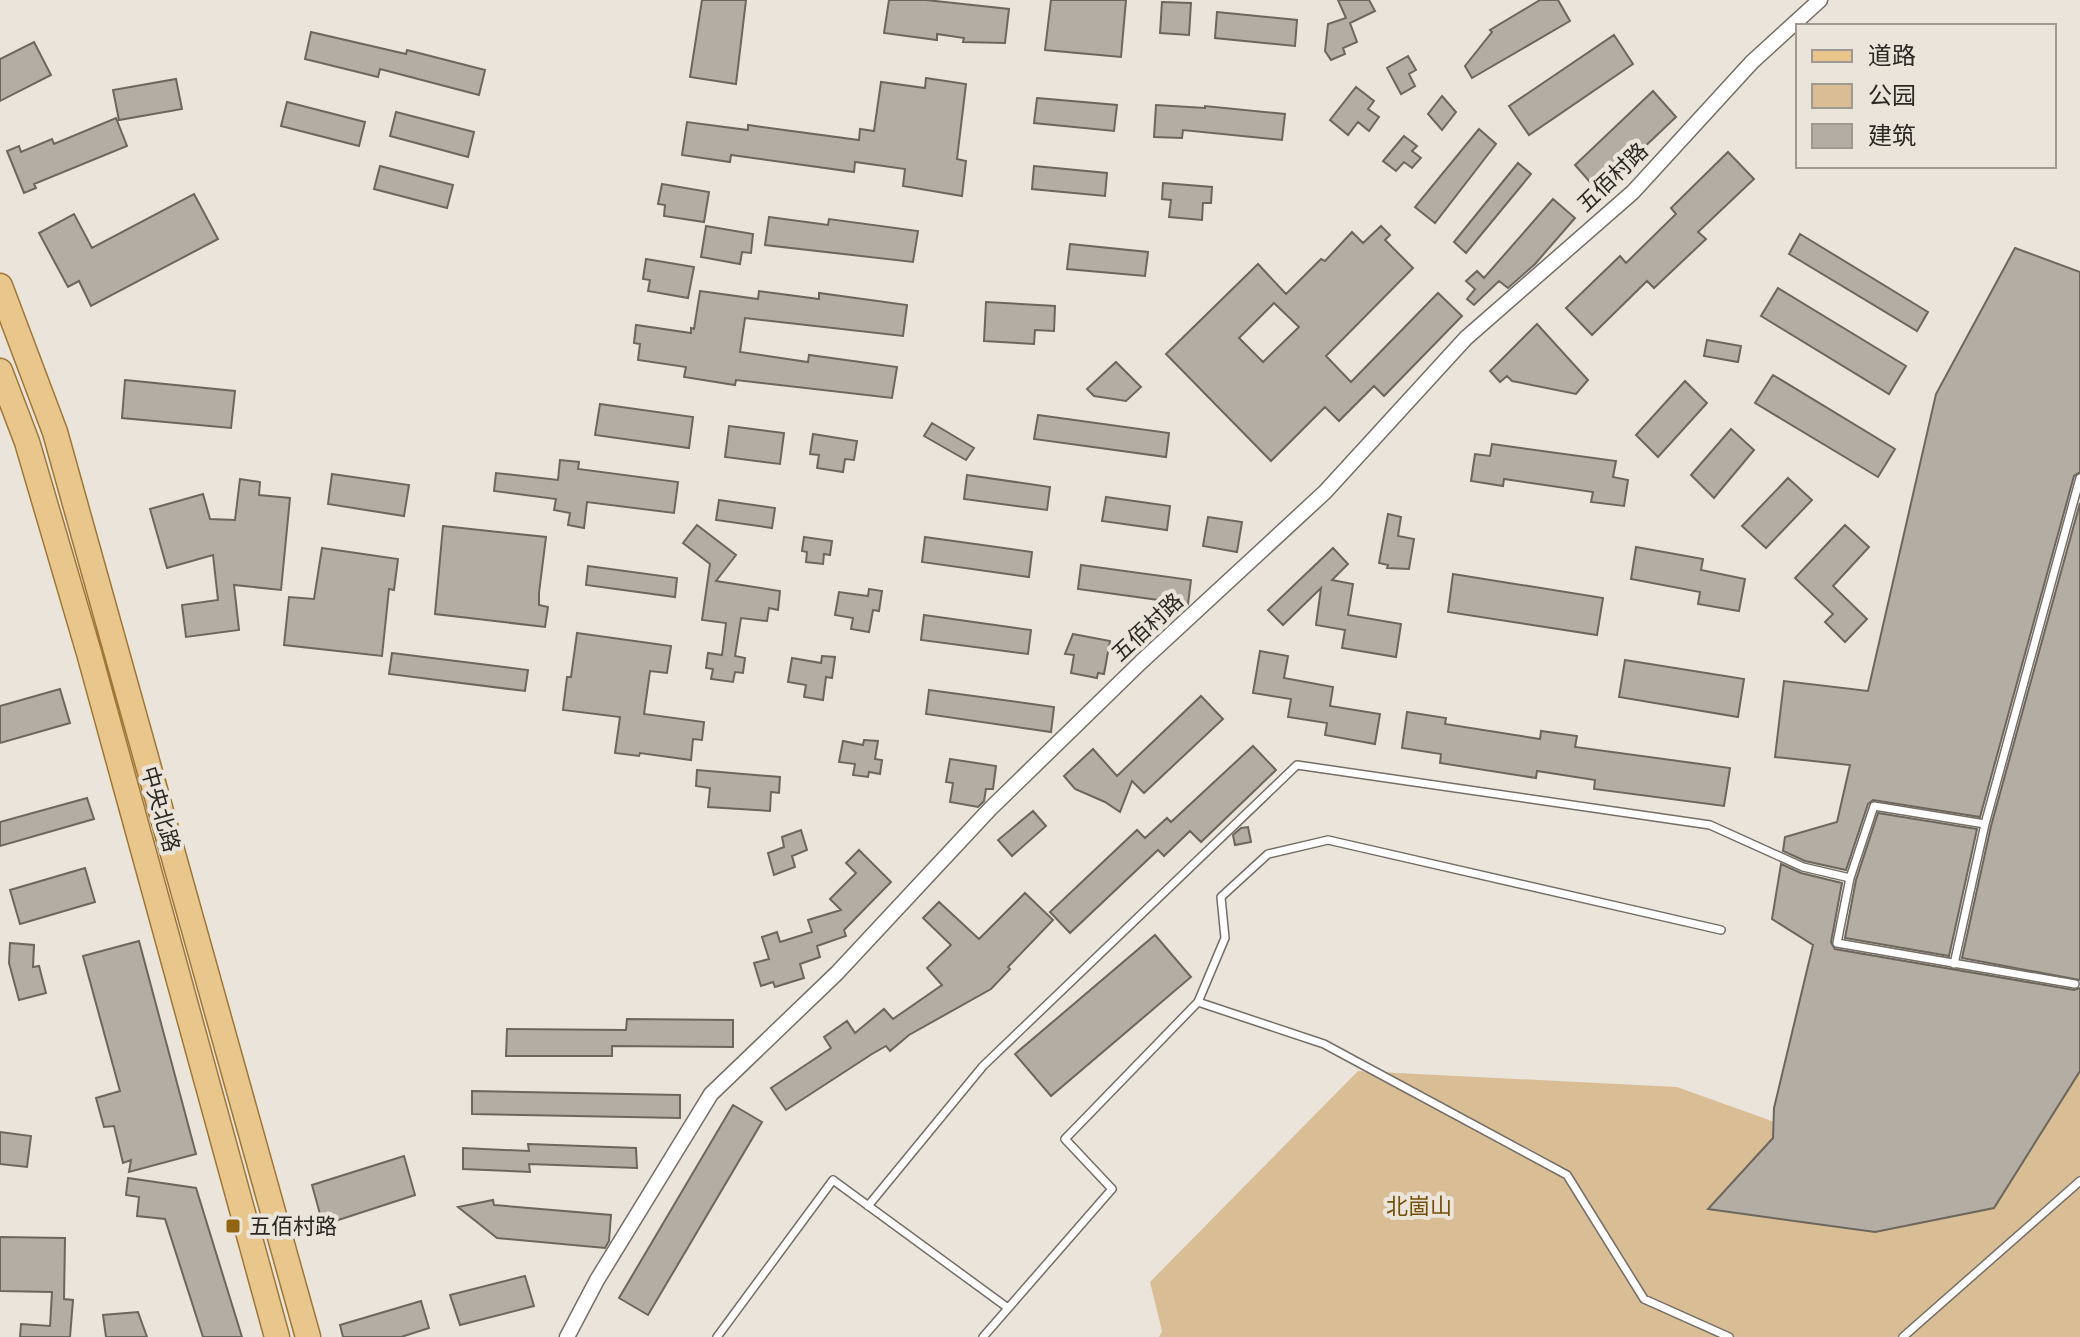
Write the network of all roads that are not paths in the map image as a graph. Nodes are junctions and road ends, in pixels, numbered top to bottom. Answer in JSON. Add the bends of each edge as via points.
{"nodes":[{"id":1,"x":1820,"y":0,"type":"edge"},
{"id":2,"x":0,"y":286,"type":"edge"},
{"id":3,"x":0,"y":371,"type":"edge"},
{"id":4,"x":2080,"y":478,"type":"edge"},
{"id":5,"x":1985,"y":824,"type":"junction"},
{"id":6,"x":1850,"y":878,"type":"junction"},
{"id":7,"x":1721,"y":930,"type":"dead end"},
{"id":8,"x":1954,"y":964,"type":"junction"},
{"id":9,"x":2075,"y":984,"type":"dead end"},
{"id":10,"x":1198,"y":1002,"type":"junction"},
{"id":11,"x":2080,"y":1181,"type":"edge"},
{"id":12,"x":868,"y":1206,"type":"junction"},
{"id":13,"x":1008,"y":1308,"type":"junction"},
{"id":14,"x":277,"y":1337,"type":"edge"},
{"id":15,"x":308,"y":1337,"type":"edge"},
{"id":16,"x":567,"y":1337,"type":"edge"},
{"id":17,"x":717,"y":1337,"type":"edge"},
{"id":18,"x":983,"y":1337,"type":"edge"},
{"id":19,"x":1729,"y":1337,"type":"edge"},
{"id":20,"x":1903,"y":1337,"type":"edge"}],
"edges":[{"from":1,"to":16,"type":"street","name":"五佰村路","via":[[1752,62],[1633,192],[1466,338],[1325,492],[990,809],[837,973],[711,1094]]},
{"from":2,"to":15,"type":"main road","name":"中央北路","via":[[55,432]]},
{"from":3,"to":14,"type":"main road","name":"中央北路","via":[[27,442],[89,653]]},
{"from":4,"to":5,"type":"lane"},
{"from":5,"to":6,"type":"lane","via":[[1874,806]]},
{"from":5,"to":8,"type":"lane"},
{"from":6,"to":8,"type":"lane","via":[[1837,943]]},
{"from":6,"to":12,"type":"lane","via":[[1803,867],[1710,825],[1297,765],[983,1066]]},
{"from":7,"to":10,"type":"lane","via":[[1328,840],[1268,854],[1221,897],[1225,938]]},
{"from":8,"to":9,"type":"lane"},
{"from":10,"to":13,"type":"lane","via":[[1065,1139],[1112,1189]]},
{"from":10,"to":19,"type":"lane","via":[[1324,1044],[1567,1175],[1644,1299]]},
{"from":11,"to":20,"type":"lane"},
{"from":12,"to":13,"type":"lane"},
{"from":12,"to":17,"type":"lane","via":[[833,1180]]},
{"from":13,"to":18,"type":"lane"}]}
